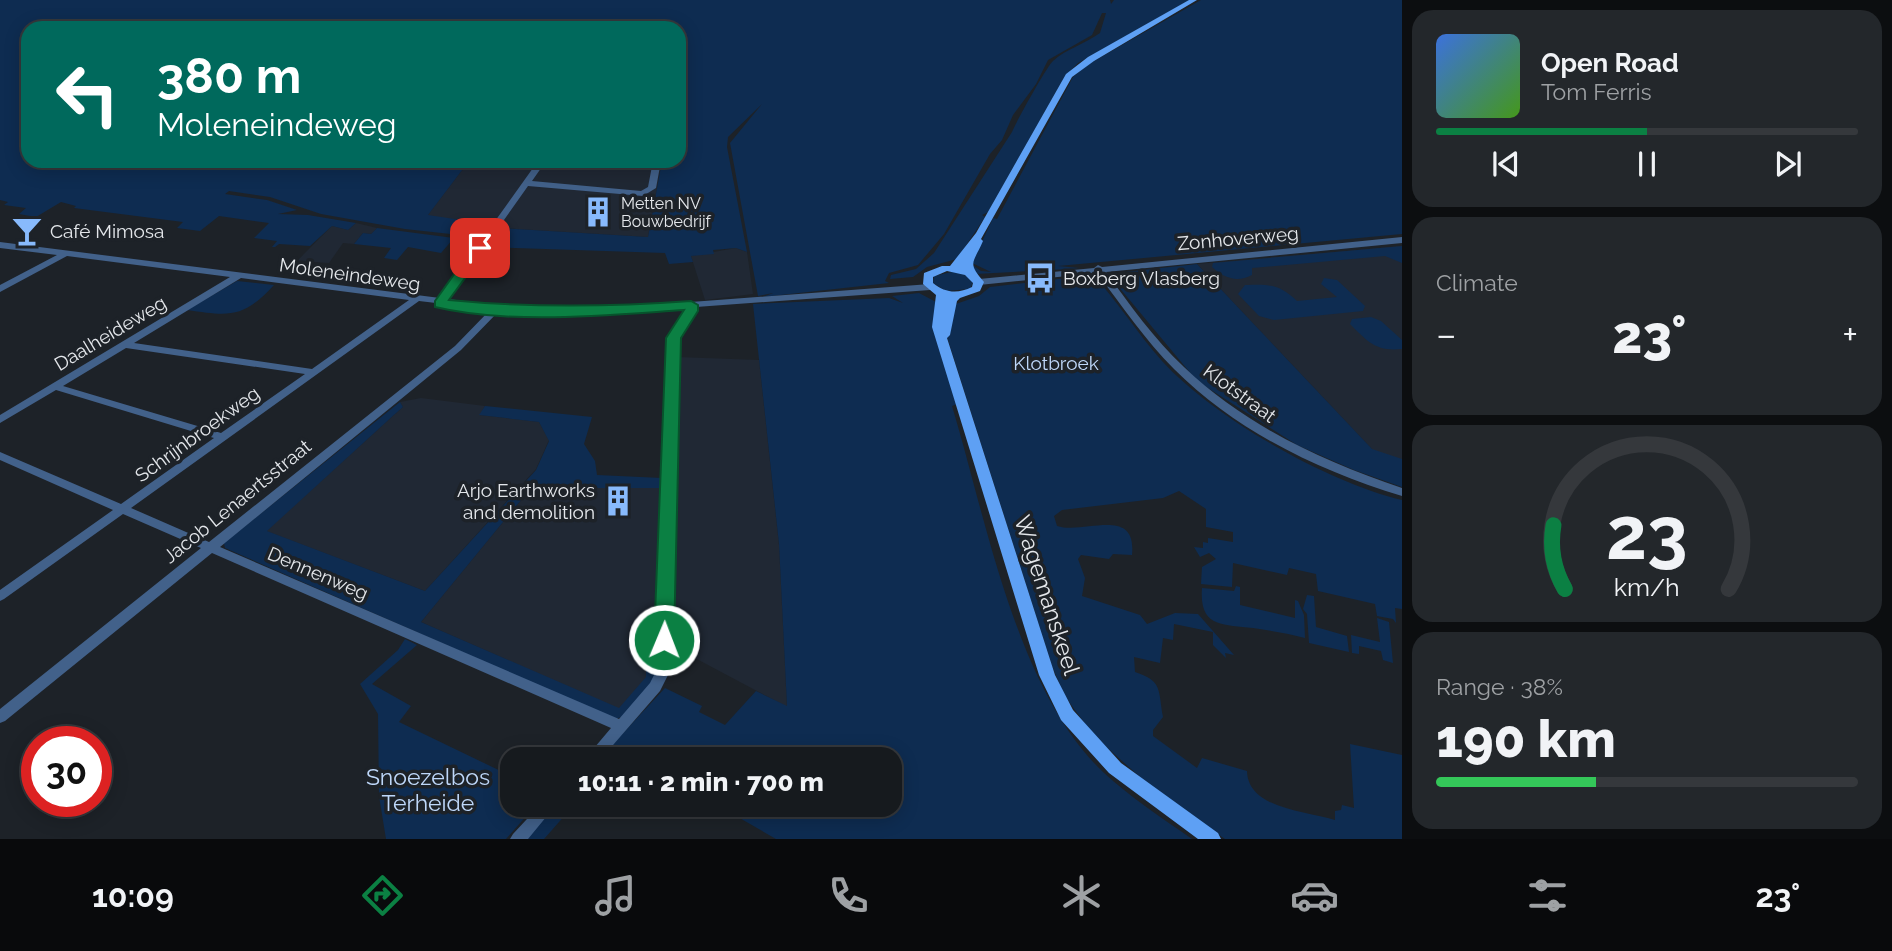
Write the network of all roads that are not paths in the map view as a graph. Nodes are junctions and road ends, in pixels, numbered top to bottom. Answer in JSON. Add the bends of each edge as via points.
{"nodes":[{"id":1,"x":1194,"y":0,"type":"edge"},
{"id":2,"x":537,"y":168,"type":"edge"},
{"id":3,"x":656,"y":168,"type":"edge"},
{"id":4,"x":527,"y":183,"type":"junction"},
{"id":5,"x":980,"y":234,"type":"junction"},
{"id":6,"x":1402,"y":240,"type":"edge"},
{"id":7,"x":0,"y":245,"type":"edge"},
{"id":8,"x":65,"y":254,"type":"junction"},
{"id":9,"x":953,"y":268,"type":"junction"},
{"id":10,"x":1098,"y":268,"type":"junction"},
{"id":11,"x":238,"y":276,"type":"junction"},
{"id":12,"x":974,"y":277,"type":"junction"},
{"id":13,"x":933,"y":287,"type":"junction"},
{"id":14,"x":0,"y":289,"type":"edge"},
{"id":15,"x":957,"y":295,"type":"junction"},
{"id":16,"x":415,"y":300,"type":"junction"},
{"id":17,"x":440,"y":304,"type":"junction"},
{"id":18,"x":691,"y":305,"type":"junction"},
{"id":19,"x":495,"y":310,"type":"junction"},
{"id":20,"x":125,"y":345,"type":"junction"},
{"id":21,"x":944,"y":346,"type":"junction"},
{"id":22,"x":314,"y":372,"type":"junction"},
{"id":23,"x":56,"y":387,"type":"junction"},
{"id":24,"x":0,"y":420,"type":"edge"},
{"id":25,"x":223,"y":437,"type":"junction"},
{"id":26,"x":0,"y":456,"type":"edge"},
{"id":27,"x":1402,"y":492,"type":"edge"},
{"id":28,"x":123,"y":509,"type":"junction"},
{"id":29,"x":210,"y":548,"type":"junction"},
{"id":30,"x":0,"y":596,"type":"edge"},
{"id":31,"x":0,"y":717,"type":"edge"},
{"id":32,"x":621,"y":726,"type":"junction"},
{"id":33,"x":602,"y":747,"type":"edge"},
{"id":34,"x":538,"y":817,"type":"edge"},
{"id":35,"x":518,"y":839,"type":"edge"},
{"id":36,"x":1212,"y":839,"type":"edge"}],
"edges":[{"from":1,"to":5,"type":"main road","via":[[1073,72]]},
{"from":2,"to":4,"type":"street"},
{"from":3,"to":4,"type":"street","via":[[652,188],[643,194]]},
{"from":4,"to":17,"type":"street"},
{"from":5,"to":9,"type":"main road"},
{"from":5,"to":12,"type":"main road","via":[[967,266]]},
{"from":6,"to":10,"type":"street","name":"Zonhoverweg"},
{"from":7,"to":8,"type":"street","name":"Moleneindeweg"},
{"from":8,"to":11,"type":"street","name":"Moleneindeweg"},
{"from":8,"to":14,"type":"street"},
{"from":9,"to":12,"type":"main road"},
{"from":9,"to":13,"type":"main road","via":[[934,271]]},
{"from":10,"to":12,"type":"street","name":"Zonhoverweg"},
{"from":10,"to":27,"type":"street","name":"Klotstraat","via":[[1172,361],[1216,400],[1300,451]]},
{"from":11,"to":16,"type":"street","name":"Moleneindeweg"},
{"from":11,"to":20,"type":"street","name":"Daalheideweg"},
{"from":12,"to":15,"type":"main road","via":[[973,292]]},
{"from":13,"to":15,"type":"main road"},
{"from":13,"to":18,"type":"street","name":"Moleneindeweg"},
{"from":13,"to":21,"type":"main road","name":"Wagemanskeel"},
{"from":15,"to":21,"type":"main road","name":"Wagemanskeel","via":[[951,303]]},
{"from":16,"to":17,"type":"street","name":"Moleneindeweg"},
{"from":16,"to":22,"type":"street","name":"Schrijnbroekweg"},
{"from":17,"to":19,"type":"street","name":"Moleneindeweg"},
{"from":18,"to":19,"type":"street","name":"Moleneindeweg","via":[[592,312]]},
{"from":18,"to":32,"type":"street","via":[[674,338],[662,673]]},
{"from":19,"to":29,"type":"street","name":"Jacob Lenaertsstraat","via":[[458,348]]},
{"from":20,"to":22,"type":"street"},
{"from":20,"to":23,"type":"street","name":"Daalheideweg"},
{"from":21,"to":36,"type":"main road","name":"Wagemanskeel","via":[[1031,629],[1068,715],[1115,768]]},
{"from":22,"to":25,"type":"street","name":"Schrijnbroekweg"},
{"from":23,"to":24,"type":"street","name":"Daalheideweg"},
{"from":23,"to":25,"type":"street"},
{"from":25,"to":28,"type":"street","name":"Schrijnbroekweg"},
{"from":26,"to":28,"type":"street","name":"Dennenweg"},
{"from":28,"to":29,"type":"street","name":"Dennenweg"},
{"from":28,"to":30,"type":"street","name":"Schrijnbroekweg"},
{"from":29,"to":31,"type":"street","name":"Jacob Lenaertsstraat"},
{"from":29,"to":32,"type":"street","name":"Dennenweg"},
{"from":32,"to":33,"type":"street"},
{"from":34,"to":35,"type":"street"}]}
